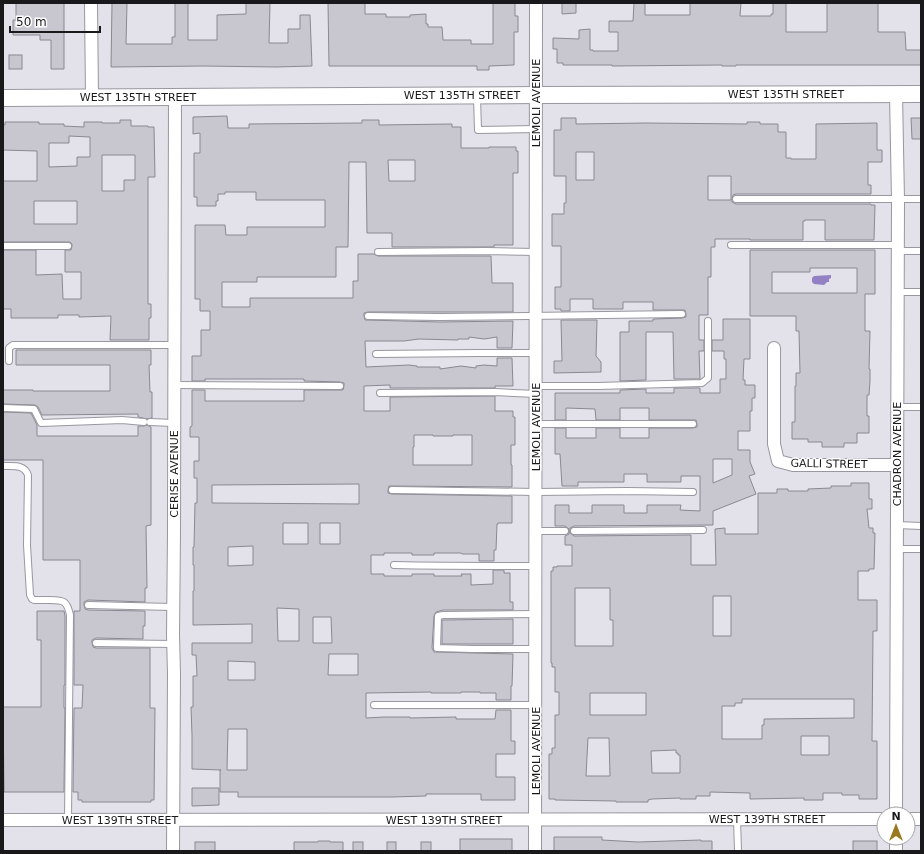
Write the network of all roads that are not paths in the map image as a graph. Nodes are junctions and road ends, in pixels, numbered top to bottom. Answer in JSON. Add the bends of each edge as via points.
{"nodes":[{"id":1,"x":91,"y":3,"type":"edge"},
{"id":2,"x":536,"y":3,"type":"edge"},
{"id":3,"x":536,"y":94,"type":"junction"},
{"id":4,"x":896,"y":94,"type":"junction"},
{"id":5,"x":921,"y":94,"type":"edge"},
{"id":6,"x":477,"y":95,"type":"junction"},
{"id":7,"x":175,"y":97,"type":"junction"},
{"id":8,"x":3,"y":98,"type":"edge"},
{"id":9,"x":92,"y":98,"type":"junction"},
{"id":10,"x":536,"y":130,"type":"junction"},
{"id":11,"x":736,"y":199,"type":"dead end"},
{"id":12,"x":921,"y":199,"type":"edge"},
{"id":13,"x":898,"y":200,"type":"junction"},
{"id":14,"x":731,"y":245,"type":"dead end"},
{"id":15,"x":3,"y":246,"type":"edge"},
{"id":16,"x":68,"y":246,"type":"dead end"},
{"id":17,"x":898,"y":248,"type":"junction"},
{"id":18,"x":921,"y":251,"type":"edge"},
{"id":19,"x":378,"y":252,"type":"dead end"},
{"id":20,"x":536,"y":252,"type":"junction"},
{"id":21,"x":898,"y":292,"type":"junction"},
{"id":22,"x":921,"y":292,"type":"edge"},
{"id":23,"x":682,"y":314,"type":"dead end"},
{"id":24,"x":536,"y":315,"type":"junction"},
{"id":25,"x":368,"y":316,"type":"dead end"},
{"id":26,"x":708,"y":321,"type":"dead end"},
{"id":27,"x":175,"y":345,"type":"junction"},
{"id":28,"x":774,"y":348,"type":"dead end"},
{"id":29,"x":536,"y":353,"type":"junction"},
{"id":30,"x":376,"y":354,"type":"dead end"},
{"id":31,"x":9,"y":361,"type":"dead end"},
{"id":32,"x":175,"y":385,"type":"junction"},
{"id":33,"x":340,"y":386,"type":"dead end"},
{"id":34,"x":536,"y":390,"type":"junction"},
{"id":35,"x":380,"y":393,"type":"dead end"},
{"id":36,"x":897,"y":407,"type":"junction"},
{"id":37,"x":921,"y":407,"type":"edge"},
{"id":38,"x":3,"y":408,"type":"edge"},
{"id":39,"x":174,"y":423,"type":"junction"},
{"id":40,"x":536,"y":424,"type":"junction"},
{"id":41,"x":693,"y":424,"type":"dead end"},
{"id":42,"x":897,"y":465,"type":"junction"},
{"id":43,"x":3,"y":466,"type":"edge"},
{"id":44,"x":392,"y":490,"type":"dead end"},
{"id":45,"x":536,"y":492,"type":"junction"},
{"id":46,"x":693,"y":492,"type":"dead end"},
{"id":47,"x":897,"y":525,"type":"junction"},
{"id":48,"x":921,"y":526,"type":"edge"},
{"id":49,"x":703,"y":530,"type":"dead end"},
{"id":50,"x":536,"y":531,"type":"junction"},
{"id":51,"x":565,"y":531,"type":"dead end"},
{"id":52,"x":574,"y":531,"type":"dead end"},
{"id":53,"x":897,"y":549,"type":"junction"},
{"id":54,"x":921,"y":549,"type":"edge"},
{"id":55,"x":394,"y":565,"type":"dead end"},
{"id":56,"x":536,"y":566,"type":"junction"},
{"id":57,"x":88,"y":605,"type":"dead end"},
{"id":58,"x":173,"y":607,"type":"junction"},
{"id":59,"x":536,"y":614,"type":"junction"},
{"id":60,"x":96,"y":643,"type":"dead end"},
{"id":61,"x":173,"y":644,"type":"junction"},
{"id":62,"x":536,"y":649,"type":"junction"},
{"id":63,"x":374,"y":705,"type":"dead end"},
{"id":64,"x":536,"y":705,"type":"junction"},
{"id":65,"x":896,"y":806,"type":"edge"},
{"id":66,"x":737,"y":819,"type":"junction"},
{"id":67,"x":876,"y":819,"type":"edge"},
{"id":68,"x":3,"y":820,"type":"edge"},
{"id":69,"x":68,"y":820,"type":"junction"},
{"id":70,"x":173,"y":820,"type":"junction"},
{"id":71,"x":536,"y":820,"type":"junction"},
{"id":72,"x":173,"y":851,"type":"edge"},
{"id":73,"x":536,"y":851,"type":"edge"},
{"id":74,"x":738,"y":851,"type":"edge"}],
"edges":[{"from":1,"to":9,"type":"street"},
{"from":2,"to":3,"type":"street","name":"LEMOLI AVENUE"},
{"from":3,"to":4,"type":"street","name":"WEST 135TH STREET"},
{"from":3,"to":6,"type":"street","name":"WEST 135TH STREET"},
{"from":3,"to":10,"type":"street","name":"LEMOLI AVENUE"},
{"from":4,"to":5,"type":"street","name":"WEST 135TH STREET"},
{"from":4,"to":13,"type":"street","name":"CHADRON AVENUE"},
{"from":6,"to":7,"type":"street","name":"WEST 135TH STREET"},
{"from":6,"to":10,"type":"lane","via":[[478,130]]},
{"from":7,"to":9,"type":"street","name":"WEST 135TH STREET"},
{"from":7,"to":27,"type":"street","name":"CERISE AVENUE"},
{"from":8,"to":9,"type":"street","name":"WEST 135TH STREET"},
{"from":10,"to":20,"type":"street","name":"LEMOLI AVENUE"},
{"from":11,"to":13,"type":"lane"},
{"from":12,"to":13,"type":"lane"},
{"from":13,"to":17,"type":"street","name":"CHADRON AVENUE"},
{"from":14,"to":17,"type":"lane"},
{"from":15,"to":16,"type":"lane"},
{"from":17,"to":18,"type":"lane"},
{"from":17,"to":21,"type":"street","name":"CHADRON AVENUE"},
{"from":19,"to":20,"type":"lane"},
{"from":20,"to":24,"type":"street","name":"LEMOLI AVENUE"},
{"from":21,"to":22,"type":"lane"},
{"from":21,"to":36,"type":"street","name":"CHADRON AVENUE"},
{"from":23,"to":24,"type":"lane"},
{"from":24,"to":25,"type":"lane"},
{"from":24,"to":29,"type":"street","name":"LEMOLI AVENUE"},
{"from":26,"to":34,"type":"lane","via":[[708,378],[702,383]]},
{"from":27,"to":31,"type":"lane","via":[[13,345],[9,348]]},
{"from":27,"to":32,"type":"street","name":"CERISE AVENUE"},
{"from":28,"to":42,"type":"street","name":"GALLI STREET","via":[[774,444],[778,461],[793,465]]},
{"from":29,"to":30,"type":"lane"},
{"from":29,"to":34,"type":"street","name":"LEMOLI AVENUE"},
{"from":32,"to":33,"type":"lane"},
{"from":32,"to":39,"type":"street","name":"CERISE AVENUE"},
{"from":34,"to":35,"type":"lane"},
{"from":34,"to":40,"type":"street","name":"LEMOLI AVENUE"},
{"from":36,"to":37,"type":"lane"},
{"from":36,"to":42,"type":"street","name":"CHADRON AVENUE"},
{"from":38,"to":39,"type":"lane","via":[[34,409],[41,423],[122,420]]},
{"from":39,"to":58,"type":"street","name":"CERISE AVENUE"},
{"from":40,"to":41,"type":"lane"},
{"from":40,"to":45,"type":"street","name":"LEMOLI AVENUE"},
{"from":42,"to":47,"type":"street","name":"CHADRON AVENUE"},
{"from":43,"to":69,"type":"lane","via":[[20,466],[28,475],[27,545],[30,595],[34,600],[61,600],[69,608]]},
{"from":44,"to":45,"type":"lane"},
{"from":45,"to":46,"type":"lane"},
{"from":45,"to":50,"type":"street","name":"LEMOLI AVENUE"},
{"from":47,"to":48,"type":"lane"},
{"from":47,"to":53,"type":"street","name":"CHADRON AVENUE"},
{"from":49,"to":52,"type":"lane"},
{"from":50,"to":51,"type":"lane"},
{"from":50,"to":56,"type":"street","name":"LEMOLI AVENUE"},
{"from":53,"to":54,"type":"lane"},
{"from":53,"to":65,"type":"street","name":"CHADRON AVENUE"},
{"from":55,"to":56,"type":"lane"},
{"from":56,"to":59,"type":"street","name":"LEMOLI AVENUE"},
{"from":57,"to":58,"type":"lane"},
{"from":58,"to":61,"type":"street","name":"CERISE AVENUE"},
{"from":59,"to":62,"type":"street","name":"LEMOLI AVENUE"},
{"from":59,"to":62,"type":"lane","via":[[438,616],[437,640],[437,648]]},
{"from":60,"to":61,"type":"lane"},
{"from":61,"to":70,"type":"street","name":"CERISE AVENUE"},
{"from":62,"to":64,"type":"street","name":"LEMOLI AVENUE"},
{"from":63,"to":64,"type":"lane"},
{"from":64,"to":71,"type":"street","name":"LEMOLI AVENUE"},
{"from":66,"to":67,"type":"street","name":"WEST 139TH STREET"},
{"from":66,"to":71,"type":"street","name":"WEST 139TH STREET"},
{"from":66,"to":74,"type":"lane"},
{"from":68,"to":69,"type":"street","name":"WEST 139TH STREET"},
{"from":69,"to":70,"type":"street","name":"WEST 139TH STREET"},
{"from":70,"to":71,"type":"street","name":"WEST 139TH STREET"},
{"from":70,"to":72,"type":"street","name":"CERISE AVENUE"},
{"from":71,"to":73,"type":"street","name":"LEMOLI AVENUE"}]}
